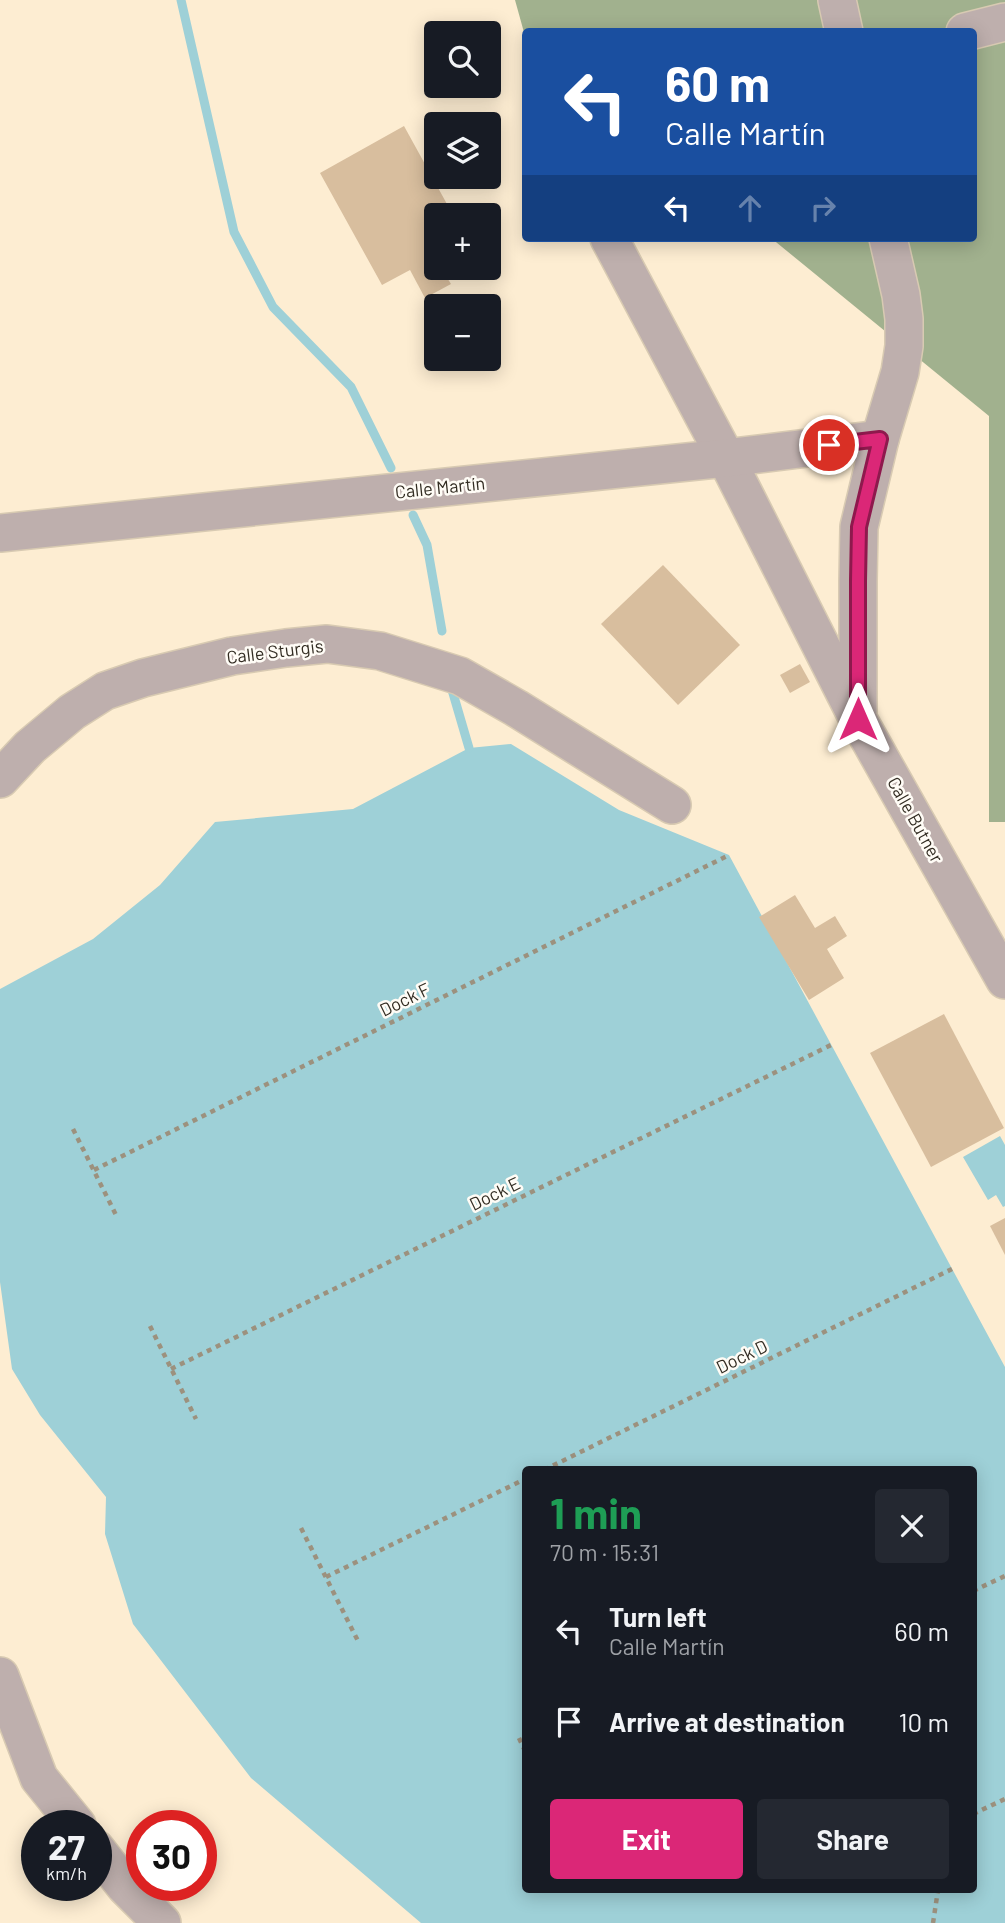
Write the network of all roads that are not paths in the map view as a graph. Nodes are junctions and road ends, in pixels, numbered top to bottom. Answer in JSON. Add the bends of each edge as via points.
{"nodes":[{"id":1,"x":837,"y":0,"type":"edge"},
{"id":2,"x":1005,"y":22,"type":"edge"},
{"id":3,"x":843,"y":28,"type":"edge"},
{"id":4,"x":977,"y":29,"type":"edge"},
{"id":5,"x":611,"y":242,"type":"edge"},
{"id":6,"x":889,"y":242,"type":"edge"},
{"id":7,"x":880,"y":439,"type":"junction"},
{"id":8,"x":726,"y":458,"type":"junction"},
{"id":9,"x":0,"y":533,"type":"edge"},
{"id":10,"x":858,"y":719,"type":"junction"},
{"id":11,"x":0,"y":779,"type":"edge"},
{"id":12,"x":672,"y":805,"type":"dead end"},
{"id":13,"x":1005,"y":979,"type":"edge"},
{"id":14,"x":0,"y":1676,"type":"edge"},
{"id":15,"x":0,"y":1751,"type":"edge"},
{"id":16,"x":39,"y":1778,"type":"junction"},
{"id":17,"x":65,"y":1810,"type":"edge"},
{"id":18,"x":112,"y":1869,"type":"edge"},
{"id":19,"x":162,"y":1923,"type":"edge"}],
"edges":[{"from":1,"to":3,"type":"street"},
{"from":2,"to":4,"type":"street"},
{"from":5,"to":8,"type":"street"},
{"from":6,"to":7,"type":"street","name":"Calle Butner","via":[[901,295],[904,346]]},
{"from":7,"to":8,"type":"street","name":"Calle Martín"},
{"from":7,"to":10,"type":"street","name":"Calle Butner","via":[[859,527]]},
{"from":8,"to":9,"type":"street","name":"Calle Martín"},
{"from":8,"to":10,"type":"street"},
{"from":10,"to":13,"type":"street","name":"Calle Butner"},
{"from":11,"to":12,"type":"street","name":"Calle Sturgis","via":[[30,747],[105,691],[232,656],[327,645],[380,651],[460,676]]},
{"from":14,"to":16,"type":"street"},
{"from":15,"to":16,"type":"street"},
{"from":16,"to":17,"type":"street"},
{"from":18,"to":19,"type":"street"}]}
